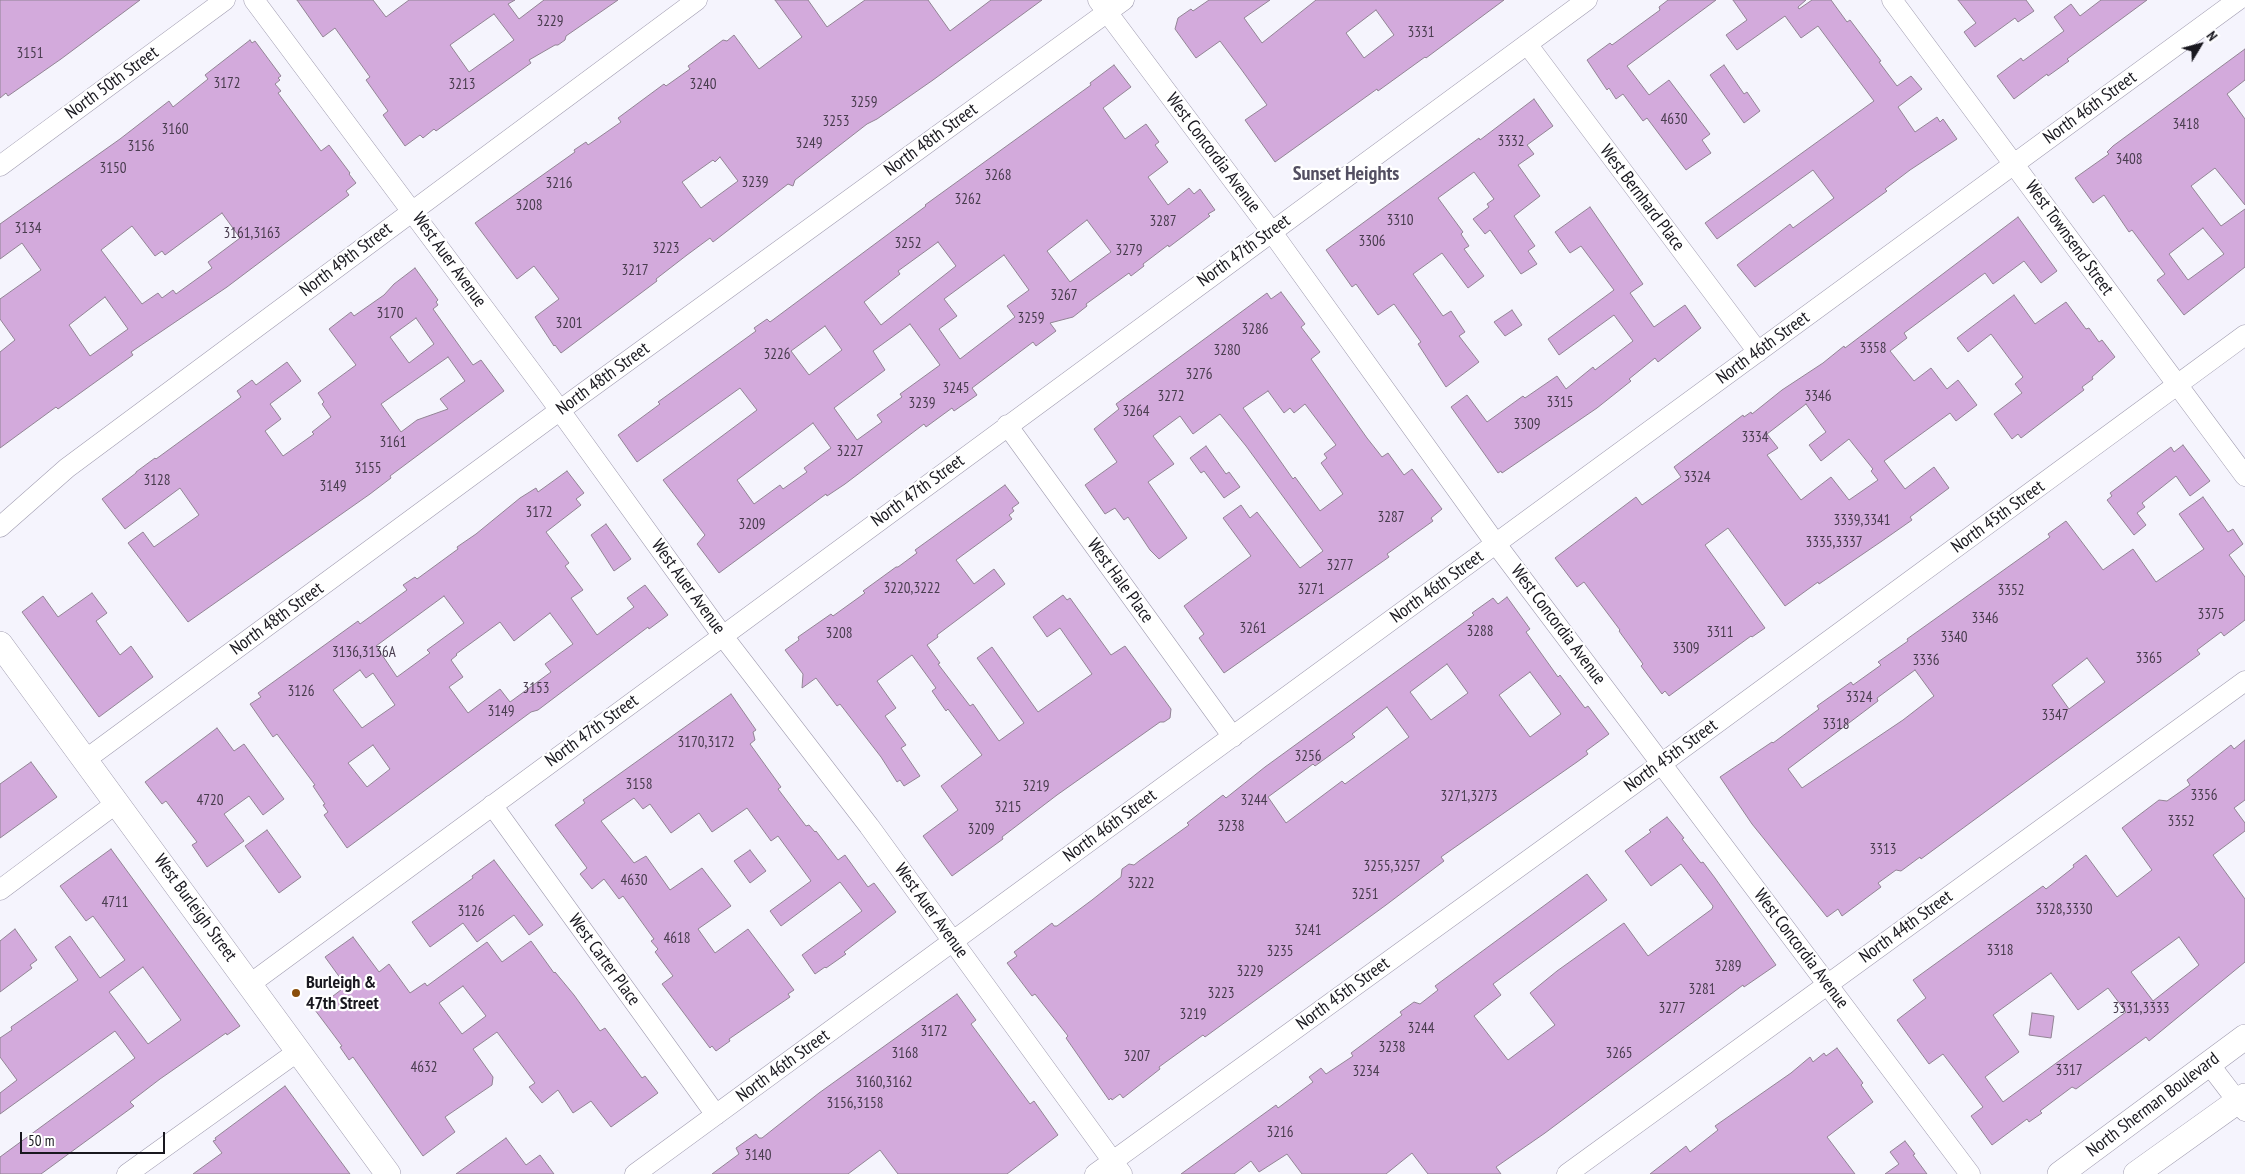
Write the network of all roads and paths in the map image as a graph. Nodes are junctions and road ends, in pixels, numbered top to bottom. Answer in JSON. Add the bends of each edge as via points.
{"nodes":[{"id":1,"x":225,"y":0,"type":"edge"},
{"id":2,"x":254,"y":0,"type":"edge"},
{"id":3,"x":697,"y":0,"type":"edge"},
{"id":4,"x":1124,"y":0,"type":"edge"},
{"id":5,"x":1587,"y":0,"type":"edge"},
{"id":6,"x":1892,"y":0,"type":"edge"},
{"id":7,"x":2238,"y":0,"type":"edge"},
{"id":8,"x":1102,"y":6,"type":"edge"},
{"id":9,"x":1527,"y":44,"type":"junction"},
{"id":10,"x":2014,"y":163,"type":"junction"},
{"id":11,"x":0,"y":166,"type":"edge"},
{"id":12,"x":413,"y":210,"type":"junction"},
{"id":13,"x":1271,"y":231,"type":"junction"},
{"id":14,"x":2245,"y":335,"type":"edge"},
{"id":15,"x":1758,"y":352,"type":"junction"},
{"id":16,"x":2177,"y":384,"type":"junction"},
{"id":17,"x":560,"y":410,"type":"junction"},
{"id":18,"x":1007,"y":425,"type":"junction"},
{"id":19,"x":2245,"y":476,"type":"edge"},
{"id":20,"x":0,"y":527,"type":"edge"},
{"id":21,"x":1496,"y":544,"type":"junction"},
{"id":22,"x":722,"y":635,"type":"junction"},
{"id":23,"x":0,"y":644,"type":"edge"},
{"id":24,"x":2245,"y":681,"type":"edge"},
{"id":25,"x":1233,"y":736,"type":"junction"},
{"id":26,"x":85,"y":760,"type":"junction"},
{"id":27,"x":1661,"y":764,"type":"junction"},
{"id":28,"x":118,"y":802,"type":"junction"},
{"id":29,"x":492,"y":805,"type":"junction"},
{"id":30,"x":0,"y":890,"type":"edge"},
{"id":31,"x":953,"y":941,"type":"junction"},
{"id":32,"x":250,"y":984,"type":"junction"},
{"id":33,"x":1827,"y":984,"type":"junction"},
{"id":34,"x":2245,"y":1037,"type":"edge"},
{"id":35,"x":298,"y":1052,"type":"junction"},
{"id":36,"x":2209,"y":1064,"type":"junction"},
{"id":37,"x":2243,"y":1103,"type":"edge"},
{"id":38,"x":716,"y":1115,"type":"junction"},
{"id":39,"x":1117,"y":1168,"type":"edge"},
{"id":40,"x":127,"y":1174,"type":"edge"},
{"id":41,"x":388,"y":1174,"type":"edge"},
{"id":42,"x":635,"y":1174,"type":"edge"},
{"id":43,"x":1095,"y":1174,"type":"edge"},
{"id":44,"x":1566,"y":1174,"type":"edge"},
{"id":45,"x":1970,"y":1174,"type":"edge"},
{"id":46,"x":2060,"y":1174,"type":"edge"},
{"id":47,"x":2136,"y":1174,"type":"edge"}],
"edges":[{"from":1,"to":11,"type":"street","name":"North 50th Street"},
{"from":2,"to":12,"type":"street","name":"West Auer Avenue"},
{"from":3,"to":12,"type":"street","name":"North 49th Street"},
{"from":4,"to":8,"type":"street","name":"North 48th Street"},
{"from":5,"to":9,"type":"street","name":"North 47th Street"},
{"from":6,"to":10,"type":"street","name":"West Townsend Street"},
{"from":7,"to":10,"type":"street","name":"North 46th Street"},
{"from":8,"to":13,"type":"street","name":"West Concordia Avenue"},
{"from":8,"to":17,"type":"street","name":"North 48th Street"},
{"from":9,"to":13,"type":"street","name":"North 47th Street"},
{"from":9,"to":15,"type":"street","name":"West Bernhard Place"},
{"from":10,"to":15,"type":"street","name":"North 46th Street"},
{"from":10,"to":16,"type":"street","name":"West Townsend Street"},
{"from":12,"to":17,"type":"street","name":"West Auer Avenue"},
{"from":12,"to":20,"type":"street","name":"North 49th Street","via":[[67,468]]},
{"from":13,"to":18,"type":"street","name":"North 47th Street"},
{"from":13,"to":21,"type":"street","name":"West Concordia Avenue"},
{"from":14,"to":16,"type":"street","name":"North 45th Street"},
{"from":15,"to":21,"type":"street","name":"North 46th Street"},
{"from":16,"to":19,"type":"street","name":"West Townsend Street"},
{"from":16,"to":27,"type":"street","name":"North 45th Street"},
{"from":17,"to":22,"type":"street","name":"West Auer Avenue"},
{"from":17,"to":26,"type":"street","name":"North 48th Street"},
{"from":18,"to":22,"type":"street","name":"North 47th Street"},
{"from":18,"to":25,"type":"street","name":"West Hale Place"},
{"from":21,"to":25,"type":"street","name":"North 46th Street"},
{"from":21,"to":27,"type":"street","name":"West Concordia Avenue"},
{"from":22,"to":29,"type":"street","name":"North 47th Street"},
{"from":22,"to":31,"type":"street","name":"West Auer Avenue"},
{"from":23,"to":26,"type":"main road","name":"West Burleigh Street"},
{"from":24,"to":33,"type":"street","name":"North 44th Street"},
{"from":25,"to":31,"type":"street","name":"North 46th Street"},
{"from":26,"to":28,"type":"main road","name":"West Burleigh Street"},
{"from":27,"to":33,"type":"street","name":"West Concordia Avenue"},
{"from":27,"to":39,"type":"street","name":"North 45th Street"},
{"from":28,"to":30,"type":"street"},
{"from":28,"to":32,"type":"main road","name":"West Burleigh Street"},
{"from":29,"to":32,"type":"street","name":"North 47th Street"},
{"from":29,"to":38,"type":"street","name":"West Carter Place"},
{"from":31,"to":38,"type":"street","name":"North 46th Street"},
{"from":31,"to":39,"type":"street","name":"West Auer Avenue"},
{"from":32,"to":35,"type":"main road","name":"West Burleigh Street"},
{"from":33,"to":44,"type":"street","name":"North 44th Street"},
{"from":33,"to":45,"type":"street","name":"West Concordia Avenue"},
{"from":34,"to":36,"type":"main road","name":"North Sherman Boulevard"},
{"from":35,"to":40,"type":"street"},
{"from":35,"to":41,"type":"main road","name":"West Burleigh Street"},
{"from":36,"to":37,"type":"street"},
{"from":36,"to":46,"type":"main road","name":"North Sherman Boulevard"},
{"from":37,"to":47,"type":"main road"},
{"from":38,"to":42,"type":"street","name":"North 46th Street"},
{"from":39,"to":43,"type":"street","name":"North 45th Street"}]}
